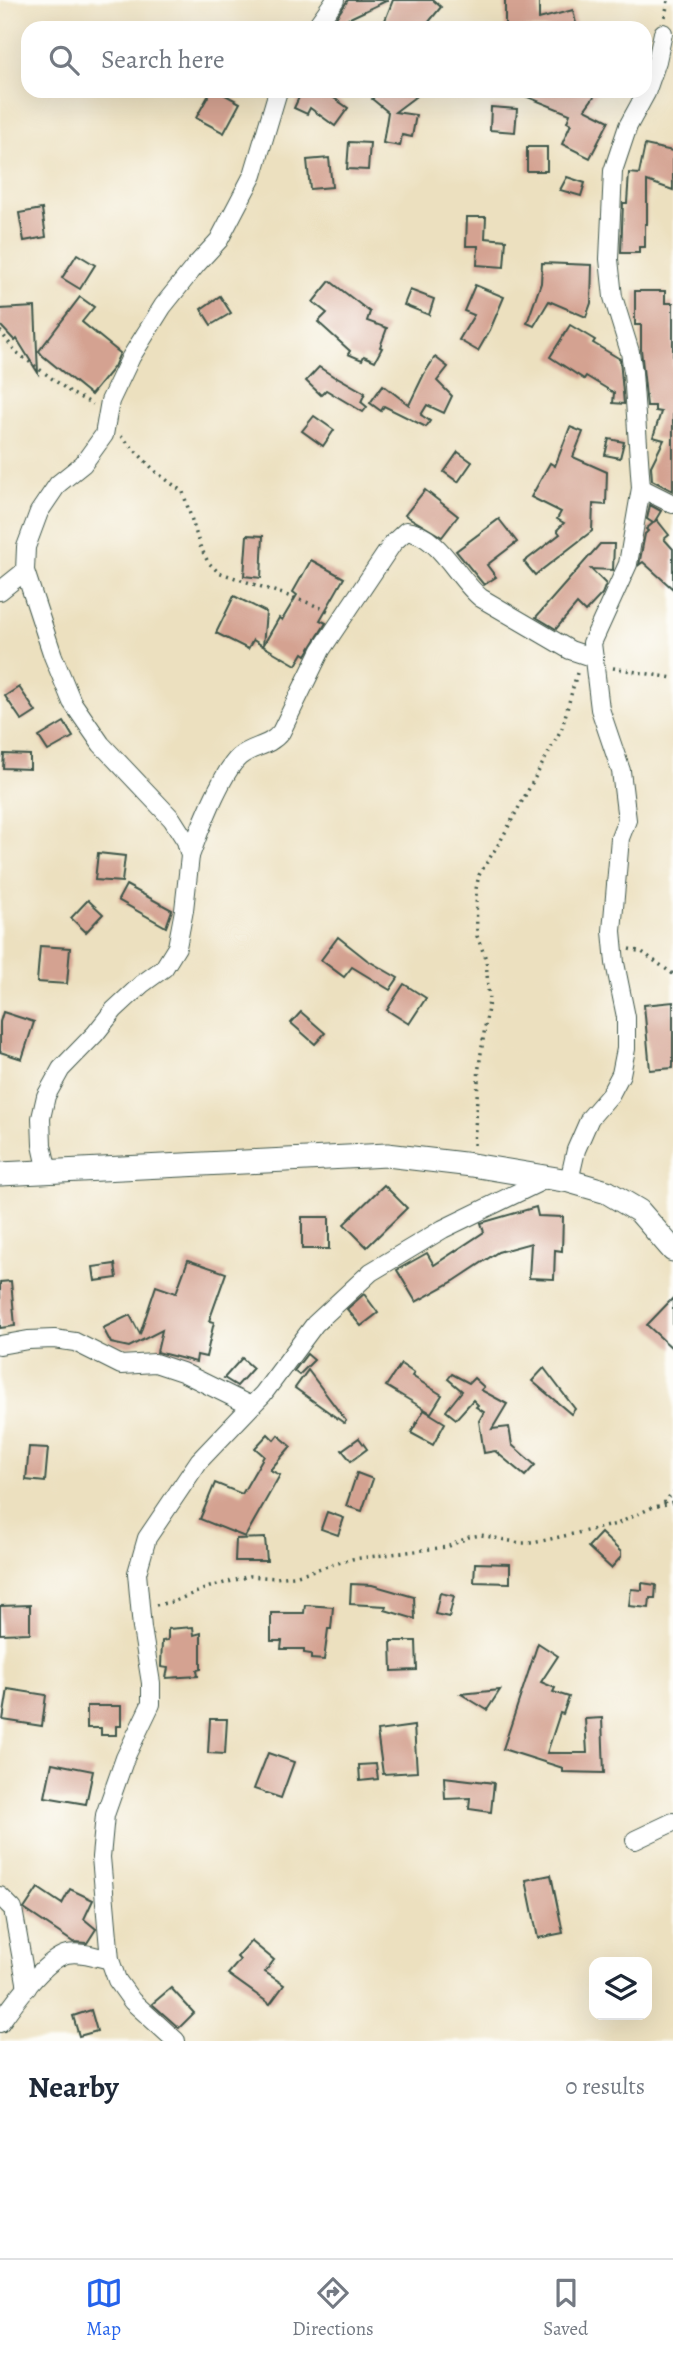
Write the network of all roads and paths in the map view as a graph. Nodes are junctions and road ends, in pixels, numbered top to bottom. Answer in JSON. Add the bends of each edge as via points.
{"nodes":[{"id":1,"x":335,"y":0,"type":"edge"},
{"id":2,"x":320,"y":21,"type":"edge"},
{"id":3,"x":663,"y":33,"type":"dead end"},
{"id":4,"x":652,"y":76,"type":"edge"},
{"id":5,"x":276,"y":98,"type":"edge"},
{"id":6,"x":643,"y":98,"type":"edge"},
{"id":7,"x":0,"y":331,"type":"edge"},
{"id":8,"x":106,"y":415,"type":"junction"},
{"id":9,"x":641,"y":488,"type":"junction"},
{"id":10,"x":673,"y":504,"type":"edge"},
{"id":11,"x":25,"y":571,"type":"junction"},
{"id":12,"x":0,"y":591,"type":"edge"},
{"id":13,"x":342,"y":618,"type":"junction"},
{"id":14,"x":590,"y":659,"type":"junction"},
{"id":15,"x":673,"y":678,"type":"edge"},
{"id":16,"x":190,"y":856,"type":"junction"},
{"id":17,"x":613,"y":945,"type":"junction"},
{"id":18,"x":673,"y":974,"type":"edge"},
{"id":19,"x":472,"y":1165,"type":"junction"},
{"id":20,"x":48,"y":1172,"type":"junction"},
{"id":21,"x":0,"y":1174,"type":"edge"},
{"id":22,"x":559,"y":1179,"type":"junction"},
{"id":23,"x":673,"y":1250,"type":"edge"},
{"id":24,"x":0,"y":1345,"type":"edge"},
{"id":25,"x":251,"y":1406,"type":"junction"},
{"id":26,"x":673,"y":1492,"type":"edge"},
{"id":27,"x":673,"y":1502,"type":"edge"},
{"id":28,"x":663,"y":1505,"type":"junction"},
{"id":29,"x":140,"y":1608,"type":"junction"},
{"id":30,"x":673,"y":1822,"type":"edge"},
{"id":31,"x":635,"y":1840,"type":"dead end"},
{"id":32,"x":0,"y":1896,"type":"edge"},
{"id":33,"x":110,"y":1959,"type":"junction"},
{"id":34,"x":27,"y":1987,"type":"junction"},
{"id":35,"x":0,"y":2023,"type":"edge"},
{"id":36,"x":176,"y":2041,"type":"edge"}],
"edges":[{"from":1,"to":2,"type":"street"},
{"from":3,"to":4,"type":"street"},
{"from":5,"to":8,"type":"street","via":[[253,176],[219,240],[163,306],[131,357]]},
{"from":6,"to":9,"type":"street","via":[[612,171],[609,224],[613,296],[634,372]]},
{"from":7,"to":8,"type":"path","via":[[16,352]]},
{"from":8,"to":11,"type":"street","via":[[104,435],[95,449],[58,484],[39,512],[26,547]]},
{"from":8,"to":13,"type":"path","via":[[133,450],[183,492],[200,546],[218,572]]},
{"from":9,"to":10,"type":"street"},
{"from":9,"to":14,"type":"street","via":[[628,564],[592,643]]},
{"from":11,"to":12,"type":"street"},
{"from":11,"to":16,"type":"street","via":[[72,702],[101,744],[172,820]]},
{"from":13,"to":14,"type":"street","via":[[400,534],[415,532],[443,554],[481,598]]},
{"from":13,"to":16,"type":"street","via":[[281,732],[233,764],[202,822]]},
{"from":14,"to":15,"type":"path"},
{"from":14,"to":17,"type":"street","via":[[600,709],[621,771],[627,820],[620,838]]},
{"from":14,"to":19,"type":"path","via":[[567,701],[562,728],[479,875],[477,936],[486,959],[489,1001]]},
{"from":16,"to":20,"type":"street","via":[[177,947],[164,968],[114,1010],[61,1069],[46,1096],[41,1118]]},
{"from":17,"to":18,"type":"path","via":[[642,952]]},
{"from":17,"to":22,"type":"street","via":[[626,1017],[624,1062],[610,1095],[590,1118]]},
{"from":19,"to":20,"type":"street","via":[[387,1155]]},
{"from":19,"to":22,"type":"street"},
{"from":20,"to":21,"type":"street"},
{"from":22,"to":23,"type":"street","via":[[607,1192],[639,1211]]},
{"from":22,"to":25,"type":"street","via":[[443,1229],[371,1272],[315,1324]]},
{"from":24,"to":25,"type":"street","via":[[28,1340],[75,1342],[121,1365],[155,1363],[182,1372]]},
{"from":25,"to":29,"type":"street","via":[[199,1461],[147,1538],[137,1573]]},
{"from":26,"to":28,"type":"path"},
{"from":27,"to":28,"type":"path"},
{"from":28,"to":29,"type":"path","via":[[617,1524],[533,1543],[481,1535],[447,1547],[352,1559],[295,1576],[250,1576]]},
{"from":29,"to":33,"type":"street","via":[[152,1704],[125,1758],[105,1815],[101,1857]]},
{"from":30,"to":31,"type":"street"},
{"from":32,"to":34,"type":"street","via":[[13,1909]]},
{"from":33,"to":34,"type":"street","via":[[65,1954]]},
{"from":33,"to":36,"type":"street","via":[[117,1980],[132,2000]]},
{"from":34,"to":35,"type":"street"}]}
